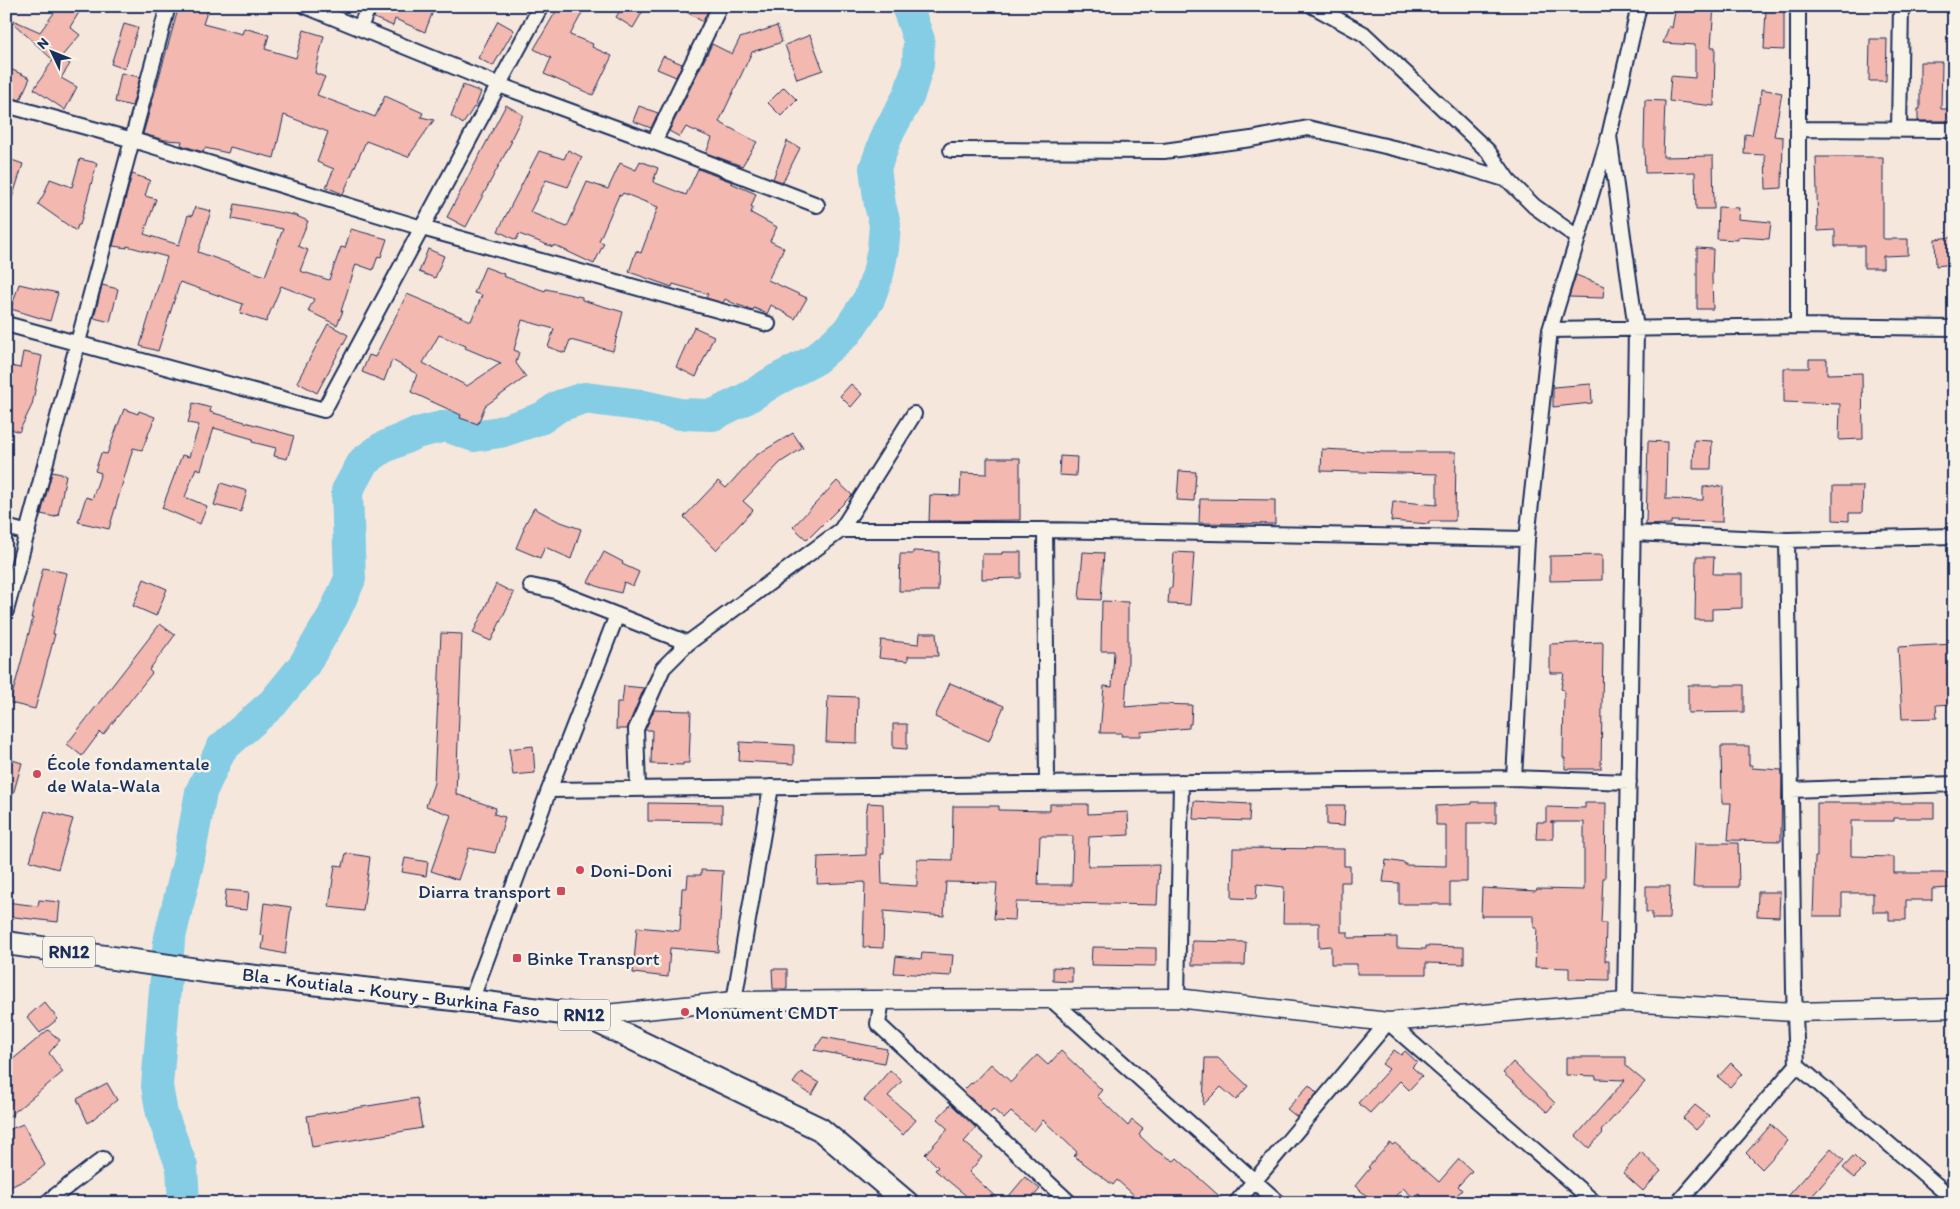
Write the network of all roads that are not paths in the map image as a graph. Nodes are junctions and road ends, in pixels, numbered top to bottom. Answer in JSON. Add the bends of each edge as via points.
{"nodes":[{"id":1,"x":168,"y":6,"type":"edge"},
{"id":2,"x":306,"y":6,"type":"edge"},
{"id":3,"x":369,"y":6,"type":"edge"},
{"id":4,"x":541,"y":6,"type":"edge"},
{"id":5,"x":720,"y":6,"type":"edge"},
{"id":6,"x":1313,"y":6,"type":"edge"},
{"id":7,"x":1639,"y":6,"type":"edge"},
{"id":8,"x":1798,"y":6,"type":"edge"},
{"id":9,"x":1901,"y":6,"type":"edge"},
{"id":10,"x":360,"y":27,"type":"junction"},
{"id":11,"x":498,"y":85,"type":"junction"},
{"id":12,"x":6,"y":105,"type":"edge"},
{"id":13,"x":1798,"y":129,"type":"junction"},
{"id":14,"x":1899,"y":130,"type":"junction"},
{"id":15,"x":1954,"y":130,"type":"edge"},
{"id":16,"x":1609,"y":136,"type":"junction"},
{"id":17,"x":133,"y":140,"type":"junction"},
{"id":18,"x":654,"y":142,"type":"junction"},
{"id":19,"x":951,"y":150,"type":"dead end"},
{"id":20,"x":1508,"y":180,"type":"junction"},
{"id":21,"x":817,"y":205,"type":"dead end"},
{"id":22,"x":422,"y":228,"type":"junction"},
{"id":23,"x":1577,"y":237,"type":"junction"},
{"id":24,"x":6,"y":324,"type":"edge"},
{"id":25,"x":768,"y":324,"type":"dead end"},
{"id":26,"x":1798,"y":326,"type":"junction"},
{"id":27,"x":1954,"y":328,"type":"edge"},
{"id":28,"x":1550,"y":330,"type":"junction"},
{"id":29,"x":1636,"y":330,"type":"junction"},
{"id":30,"x":79,"y":344,"type":"junction"},
{"id":31,"x":914,"y":414,"type":"dead end"},
{"id":32,"x":6,"y":527,"type":"edge"},
{"id":33,"x":841,"y":530,"type":"junction"},
{"id":34,"x":1045,"y":530,"type":"junction"},
{"id":35,"x":28,"y":533,"type":"junction"},
{"id":36,"x":1633,"y":533,"type":"junction"},
{"id":37,"x":1954,"y":536,"type":"edge"},
{"id":38,"x":1527,"y":539,"type":"junction"},
{"id":39,"x":1787,"y":540,"type":"junction"},
{"id":40,"x":531,"y":586,"type":"dead end"},
{"id":41,"x":6,"y":611,"type":"edge"},
{"id":42,"x":617,"y":615,"type":"junction"},
{"id":43,"x":688,"y":643,"type":"junction"},
{"id":44,"x":1514,"y":778,"type":"junction"},
{"id":45,"x":1181,"y":782,"type":"junction"},
{"id":46,"x":1629,"y":782,"type":"junction"},
{"id":47,"x":1047,"y":784,"type":"junction"},
{"id":48,"x":1954,"y":784,"type":"edge"},
{"id":49,"x":771,"y":788,"type":"junction"},
{"id":50,"x":638,"y":789,"type":"junction"},
{"id":51,"x":549,"y":790,"type":"junction"},
{"id":52,"x":1791,"y":790,"type":"junction"},
{"id":53,"x":7,"y":945,"type":"edge"},
{"id":54,"x":1176,"y":998,"type":"junction"},
{"id":55,"x":882,"y":1000,"type":"junction"},
{"id":56,"x":1052,"y":1000,"type":"junction"},
{"id":57,"x":472,"y":1001,"type":"junction"},
{"id":58,"x":734,"y":1001,"type":"junction"},
{"id":59,"x":1625,"y":1002,"type":"junction"},
{"id":60,"x":1954,"y":1008,"type":"edge"},
{"id":61,"x":1795,"y":1012,"type":"junction"},
{"id":62,"x":586,"y":1016,"type":"junction"},
{"id":63,"x":1388,"y":1022,"type":"junction"},
{"id":64,"x":1798,"y":1065,"type":"junction"},
{"id":65,"x":102,"y":1159,"type":"dead end"},
{"id":66,"x":1254,"y":1181,"type":"junction"},
{"id":67,"x":1954,"y":1200,"type":"edge"},
{"id":68,"x":46,"y":1203,"type":"edge"},
{"id":69,"x":906,"y":1203,"type":"edge"},
{"id":70,"x":1070,"y":1203,"type":"edge"},
{"id":71,"x":1236,"y":1203,"type":"edge"},
{"id":72,"x":1280,"y":1203,"type":"edge"},
{"id":73,"x":1594,"y":1203,"type":"edge"},
{"id":74,"x":1678,"y":1203,"type":"edge"}],
"edges":[{"from":1,"to":17,"type":"street"},
{"from":2,"to":10,"type":"street"},
{"from":3,"to":10,"type":"street"},
{"from":4,"to":11,"type":"street"},
{"from":5,"to":18,"type":"street"},
{"from":6,"to":20,"type":"street","via":[[1364,34],[1488,151]]},
{"from":7,"to":16,"type":"street"},
{"from":8,"to":13,"type":"street"},
{"from":9,"to":14,"type":"street"},
{"from":10,"to":11,"type":"street"},
{"from":11,"to":18,"type":"street"},
{"from":11,"to":22,"type":"street"},
{"from":12,"to":17,"type":"street"},
{"from":13,"to":14,"type":"street"},
{"from":13,"to":26,"type":"street"},
{"from":14,"to":15,"type":"street"},
{"from":16,"to":23,"type":"street"},
{"from":16,"to":29,"type":"street"},
{"from":17,"to":22,"type":"street"},
{"from":17,"to":30,"type":"street"},
{"from":18,"to":21,"type":"street"},
{"from":19,"to":20,"type":"street","via":[[1164,151],[1251,140],[1308,128],[1432,157]]},
{"from":20,"to":23,"type":"street","via":[[1534,206]]},
{"from":22,"to":25,"type":"street"},
{"from":22,"to":30,"type":"street","via":[[324,410]]},
{"from":23,"to":28,"type":"street"},
{"from":24,"to":30,"type":"street"},
{"from":26,"to":27,"type":"street"},
{"from":26,"to":29,"type":"street"},
{"from":28,"to":29,"type":"street"},
{"from":28,"to":38,"type":"street"},
{"from":29,"to":36,"type":"street"},
{"from":30,"to":35,"type":"street"},
{"from":31,"to":33,"type":"street"},
{"from":32,"to":35,"type":"street"},
{"from":33,"to":34,"type":"street"},
{"from":33,"to":43,"type":"street"},
{"from":34,"to":38,"type":"street"},
{"from":34,"to":47,"type":"street"},
{"from":35,"to":41,"type":"street"},
{"from":36,"to":39,"type":"street"},
{"from":36,"to":46,"type":"street"},
{"from":37,"to":39,"type":"street"},
{"from":38,"to":44,"type":"street"},
{"from":39,"to":52,"type":"street"},
{"from":40,"to":42,"type":"street","via":[[555,591]]},
{"from":42,"to":43,"type":"street"},
{"from":42,"to":51,"type":"street"},
{"from":43,"to":50,"type":"street","via":[[663,668],[636,729]]},
{"from":44,"to":45,"type":"street"},
{"from":44,"to":46,"type":"street"},
{"from":45,"to":47,"type":"street"},
{"from":45,"to":54,"type":"street"},
{"from":46,"to":59,"type":"street"},
{"from":47,"to":49,"type":"street"},
{"from":48,"to":52,"type":"street"},
{"from":49,"to":50,"type":"street"},
{"from":49,"to":58,"type":"street"},
{"from":50,"to":51,"type":"street"},
{"from":51,"to":57,"type":"street"},
{"from":52,"to":61,"type":"street"},
{"from":53,"to":57,"type":"main road","name":"Bla - Koutiala - Koury - Burkina Faso","number":"RN12"},
{"from":54,"to":56,"type":"street"},
{"from":54,"to":63,"type":"street"},
{"from":55,"to":56,"type":"street"},
{"from":55,"to":58,"type":"street"},
{"from":55,"to":70,"type":"street","via":[[878,1024]]},
{"from":56,"to":66,"type":"street"},
{"from":57,"to":62,"type":"main road","name":"Bla - Koutiala - Koury - Burkina Faso","number":"RN12"},
{"from":58,"to":62,"type":"street"},
{"from":59,"to":61,"type":"street"},
{"from":59,"to":63,"type":"street"},
{"from":60,"to":61,"type":"street"},
{"from":61,"to":64,"type":"street"},
{"from":62,"to":69,"type":"main road","name":"Bla - Koutiala - Koury - Burkina Faso","number":"RN12","via":[[820,1129]]},
{"from":63,"to":66,"type":"street"},
{"from":63,"to":73,"type":"street"},
{"from":64,"to":67,"type":"street"},
{"from":64,"to":74,"type":"street"},
{"from":65,"to":68,"type":"street"},
{"from":66,"to":71,"type":"street"},
{"from":66,"to":72,"type":"street"}]}
